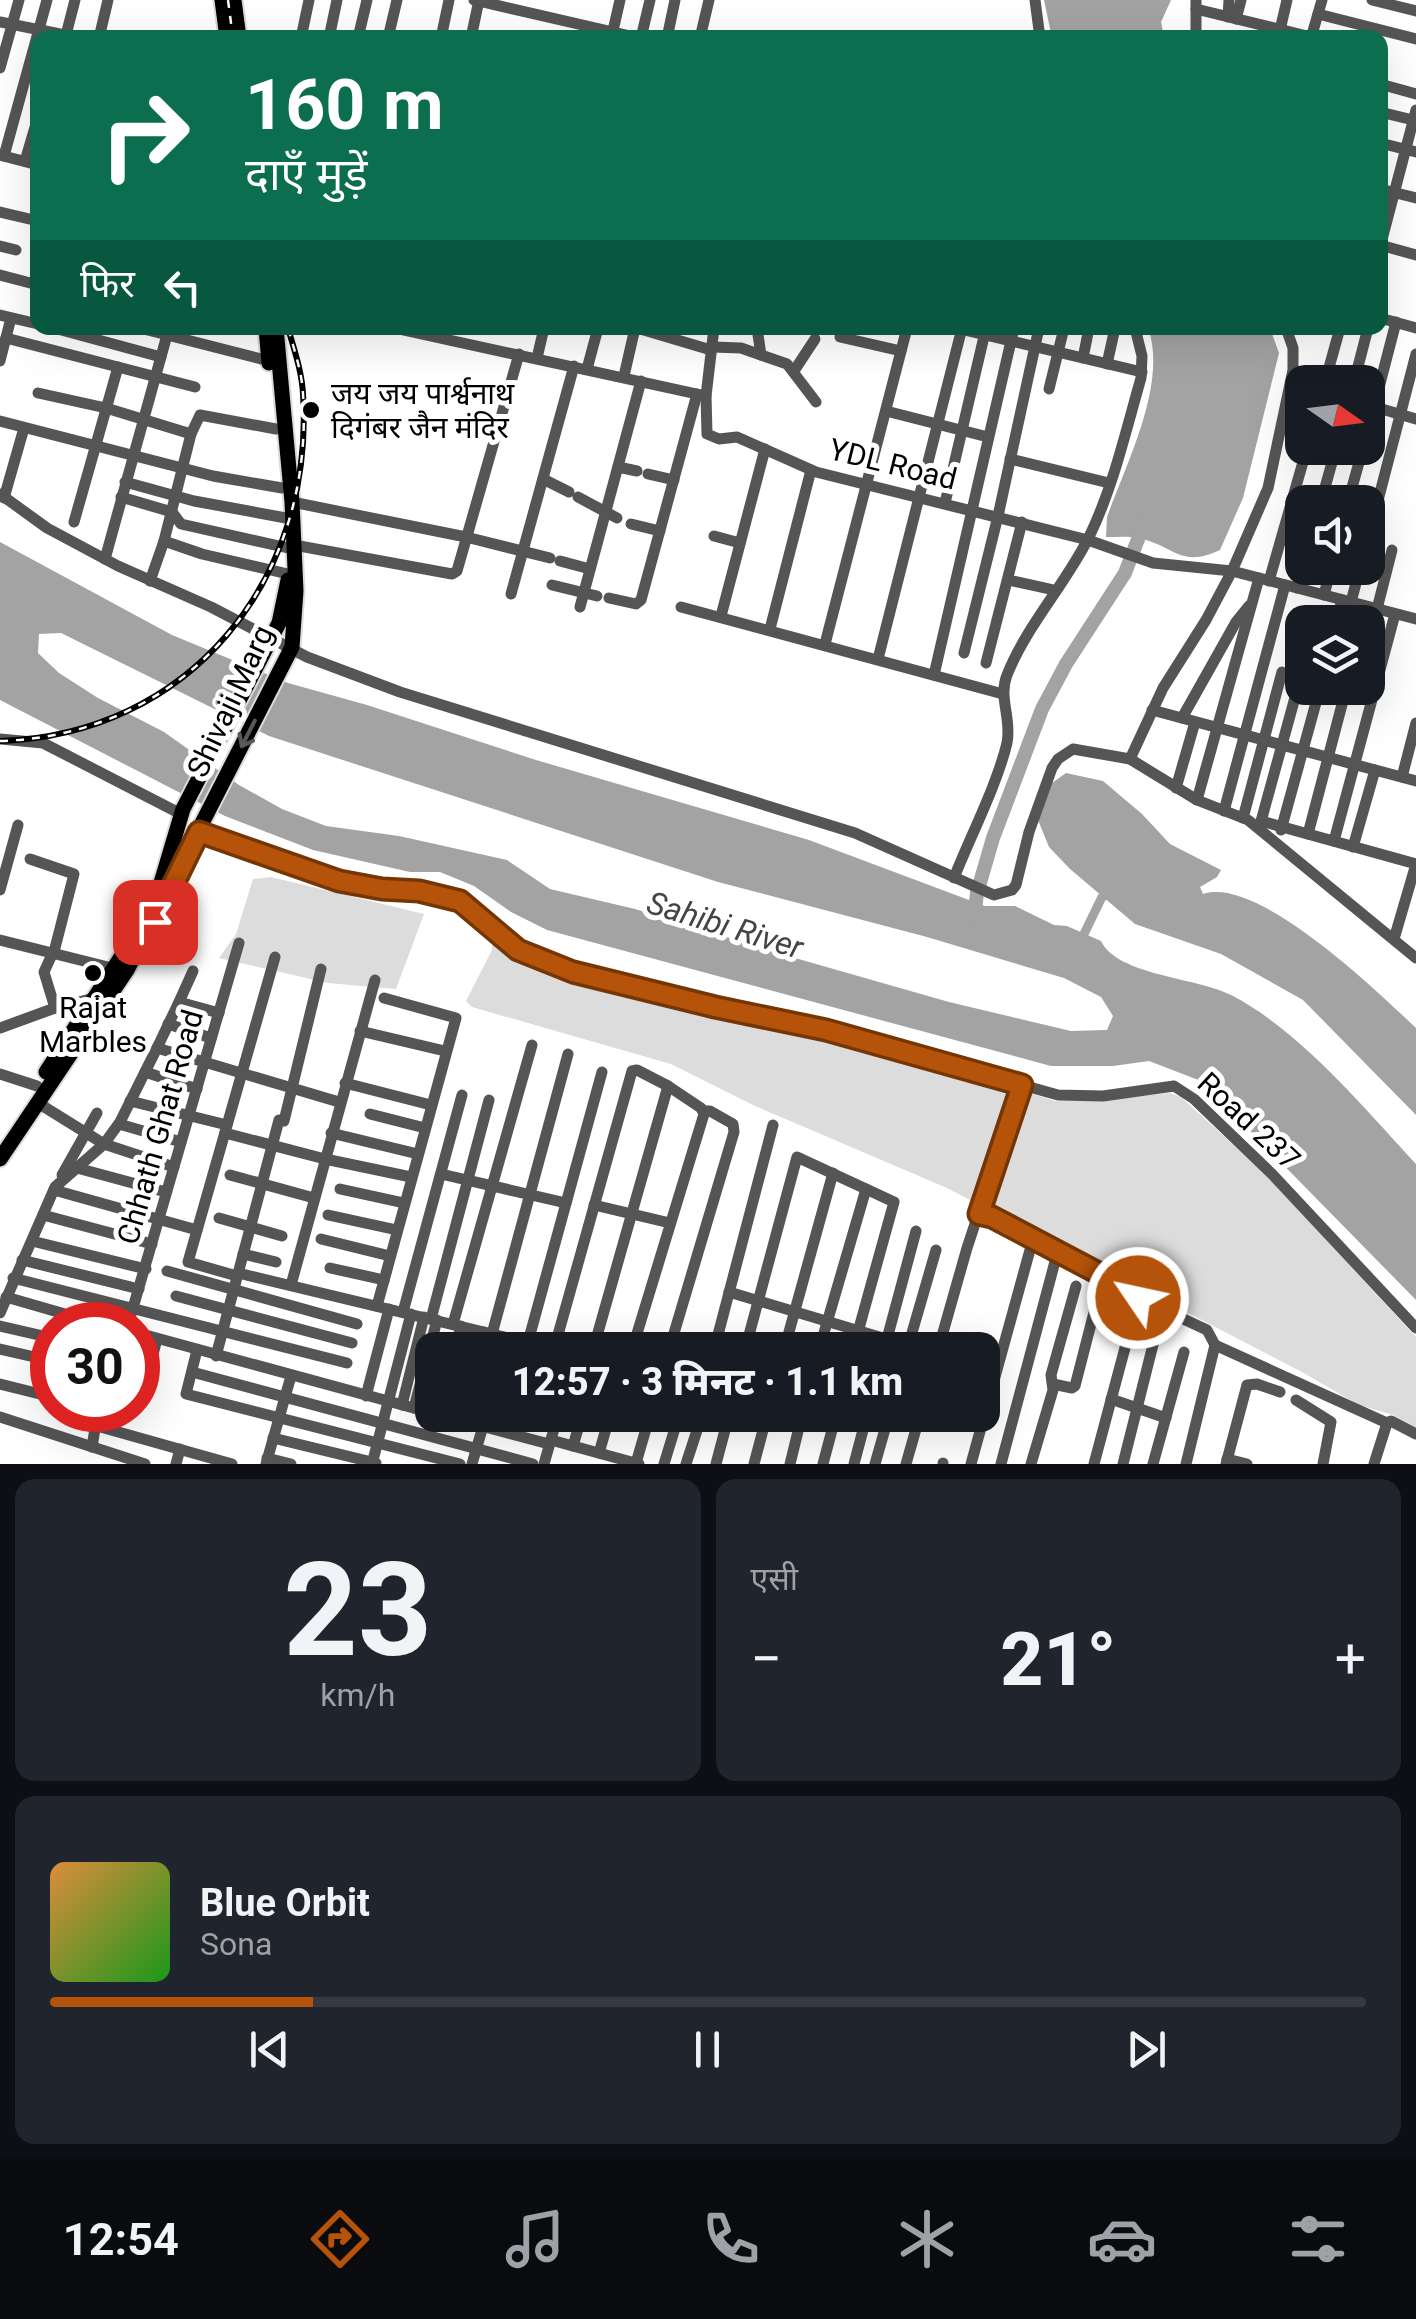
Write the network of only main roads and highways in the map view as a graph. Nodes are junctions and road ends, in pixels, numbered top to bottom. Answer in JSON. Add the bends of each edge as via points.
{"nodes":[{"id":1,"x":222,"y":0,"type":"edge"},
{"id":2,"x":234,"y":0,"type":"edge"},
{"id":3,"x":226,"y":30,"type":"edge"},
{"id":4,"x":238,"y":30,"type":"edge"},
{"id":5,"x":267,"y":335,"type":"edge"},
{"id":6,"x":276,"y":335,"type":"edge"},
{"id":7,"x":287,"y":503,"type":"junction"},
{"id":8,"x":291,"y":546,"type":"junction"},
{"id":9,"x":101,"y":999,"type":"junction"},
{"id":10,"x":0,"y":1141,"type":"edge"},
{"id":11,"x":0,"y":1159,"type":"edge"}],
"edges":[{"from":1,"to":3,"type":"main road"},
{"from":2,"to":4,"type":"main road"},
{"from":5,"to":7,"type":"main road","name":"Shivaji Marg"},
{"from":6,"to":7,"type":"main road","name":"Shivaji Marg"},
{"from":7,"to":8,"type":"main road","name":"Shivaji Marg"},
{"from":8,"to":9,"type":"main road","name":"Shivaji Marg","via":[[283,612],[182,812],[161,882]]},
{"from":8,"to":9,"type":"main road","name":"Shivaji Marg","one_way":true,"via":[[296,622],[290,649],[155,922]]},
{"from":9,"to":10,"type":"main road","name":"Shivaji Marg"},
{"from":9,"to":11,"type":"main road","name":"Shivaji Marg"}]}
